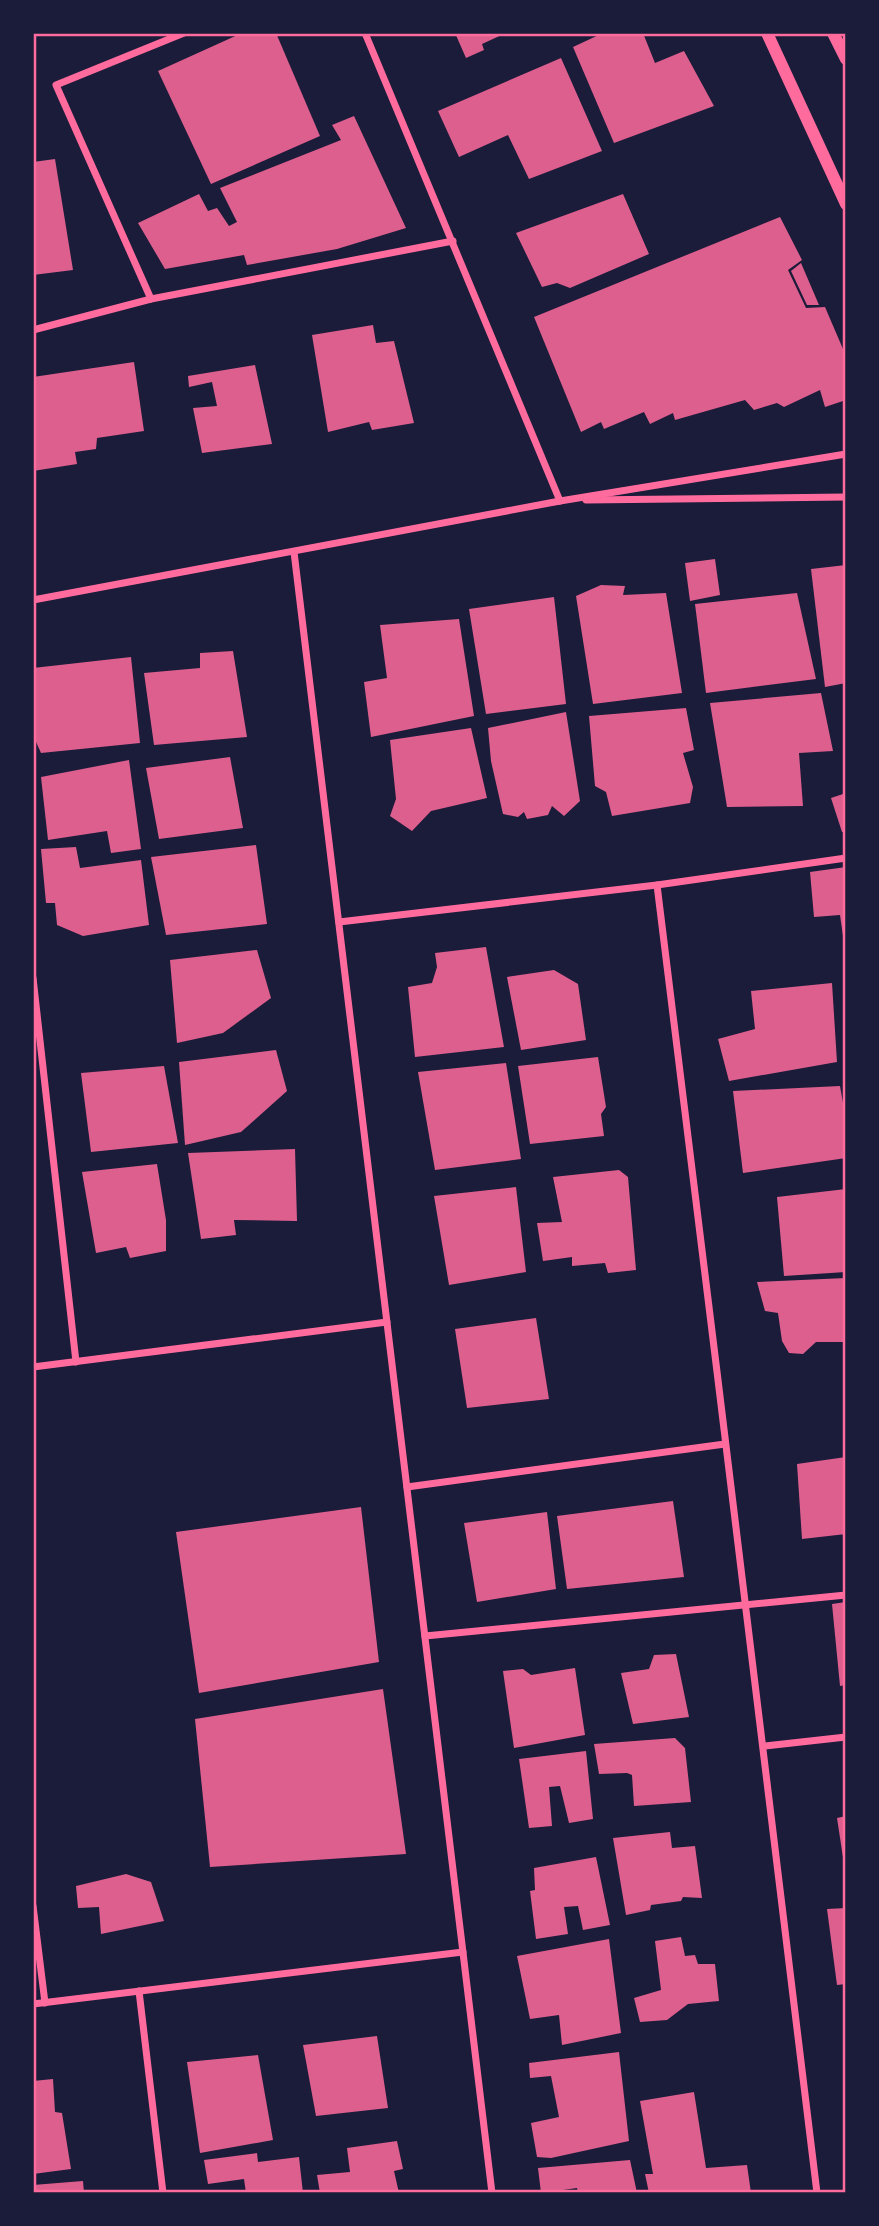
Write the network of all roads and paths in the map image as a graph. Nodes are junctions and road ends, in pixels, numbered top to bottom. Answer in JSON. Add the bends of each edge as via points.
{"nodes":[{"id":1,"x":184,"y":33,"type":"edge"},
{"id":2,"x":365,"y":33,"type":"edge"},
{"id":3,"x":767,"y":33,"type":"edge"},
{"id":4,"x":833,"y":33,"type":"edge"},
{"id":5,"x":846,"y":59,"type":"edge"},
{"id":6,"x":846,"y":204,"type":"edge"},
{"id":7,"x":453,"y":241,"type":"junction"},
{"id":8,"x":151,"y":299,"type":"junction"},
{"id":9,"x":33,"y":330,"type":"edge"},
{"id":10,"x":846,"y":454,"type":"edge"},
{"id":11,"x":846,"y":497,"type":"edge"},
{"id":12,"x":560,"y":501,"type":"junction"},
{"id":13,"x":294,"y":552,"type":"junction"},
{"id":14,"x":33,"y":600,"type":"edge"},
{"id":15,"x":846,"y":858,"type":"edge"},
{"id":16,"x":657,"y":885,"type":"junction"},
{"id":17,"x":339,"y":922,"type":"junction"},
{"id":18,"x":33,"y":978,"type":"edge"},
{"id":19,"x":37,"y":1045,"type":"edge"},
{"id":20,"x":387,"y":1322,"type":"junction"},
{"id":21,"x":76,"y":1362,"type":"junction"},
{"id":22,"x":33,"y":1367,"type":"edge"},
{"id":23,"x":725,"y":1444,"type":"junction"},
{"id":24,"x":407,"y":1487,"type":"junction"},
{"id":25,"x":846,"y":1595,"type":"edge"},
{"id":26,"x":745,"y":1606,"type":"junction"},
{"id":27,"x":425,"y":1636,"type":"junction"},
{"id":28,"x":846,"y":1737,"type":"edge"},
{"id":29,"x":765,"y":1746,"type":"junction"},
{"id":30,"x":33,"y":1906,"type":"edge"},
{"id":31,"x":463,"y":1952,"type":"junction"},
{"id":32,"x":139,"y":1991,"type":"junction"},
{"id":33,"x":45,"y":2003,"type":"junction"},
{"id":34,"x":33,"y":2004,"type":"edge"},
{"id":35,"x":163,"y":2193,"type":"edge"},
{"id":36,"x":492,"y":2193,"type":"edge"},
{"id":37,"x":817,"y":2193,"type":"edge"}],
"edges":[{"from":1,"to":8,"type":"street","via":[[56,85]]},
{"from":2,"to":7,"type":"street"},
{"from":3,"to":6,"type":"street"},
{"from":4,"to":5,"type":"street"},
{"from":7,"to":8,"type":"street"},
{"from":7,"to":12,"type":"street"},
{"from":8,"to":9,"type":"street"},
{"from":10,"to":12,"type":"street"},
{"from":11,"to":12,"type":"street"},
{"from":12,"to":13,"type":"street"},
{"from":13,"to":14,"type":"street"},
{"from":13,"to":17,"type":"street"},
{"from":15,"to":16,"type":"street"},
{"from":16,"to":17,"type":"street"},
{"from":16,"to":23,"type":"street"},
{"from":17,"to":20,"type":"street"},
{"from":18,"to":19,"type":"street"},
{"from":19,"to":21,"type":"street"},
{"from":20,"to":21,"type":"street"},
{"from":20,"to":24,"type":"street"},
{"from":21,"to":22,"type":"street"},
{"from":23,"to":24,"type":"street"},
{"from":23,"to":26,"type":"street"},
{"from":24,"to":27,"type":"street"},
{"from":25,"to":26,"type":"street"},
{"from":26,"to":27,"type":"street"},
{"from":26,"to":29,"type":"street"},
{"from":27,"to":31,"type":"street"},
{"from":28,"to":29,"type":"street"},
{"from":29,"to":37,"type":"street"},
{"from":30,"to":33,"type":"street"},
{"from":31,"to":32,"type":"street"},
{"from":31,"to":36,"type":"street"},
{"from":32,"to":33,"type":"street"},
{"from":32,"to":35,"type":"street"},
{"from":33,"to":34,"type":"street"}]}
